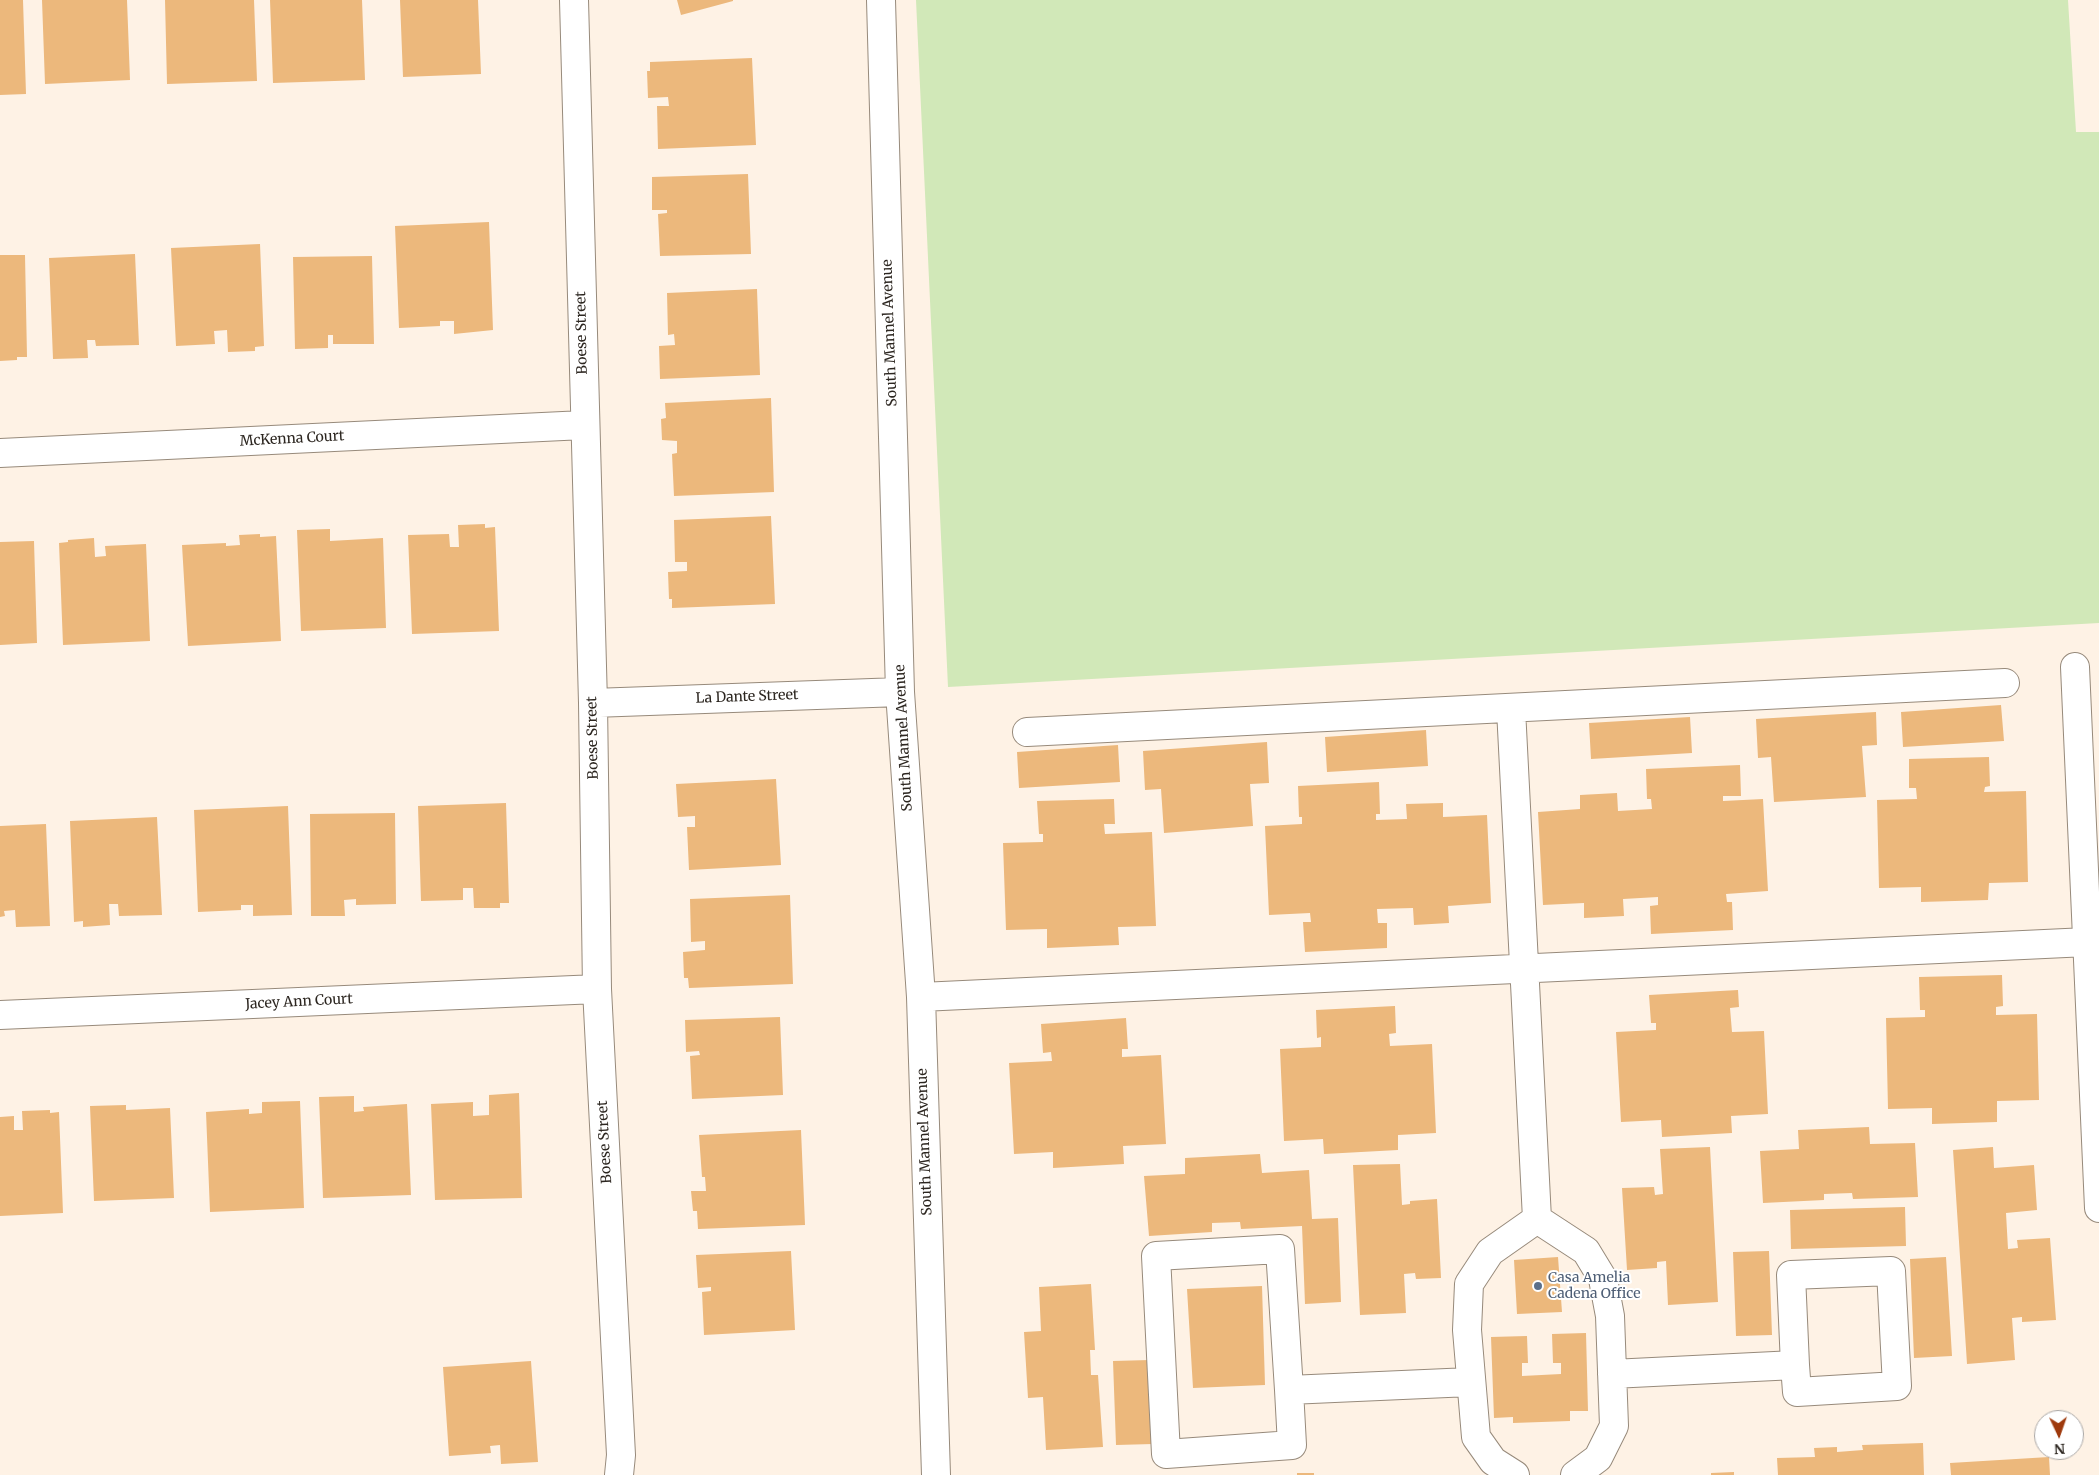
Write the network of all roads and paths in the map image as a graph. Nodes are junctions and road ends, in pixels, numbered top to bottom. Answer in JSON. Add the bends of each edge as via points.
{"nodes":[{"id":1,"x":574,"y":0,"type":"edge"},
{"id":2,"x":881,"y":0,"type":"edge"},
{"id":3,"x":584,"y":425,"type":"junction"},
{"id":4,"x":0,"y":453,"type":"edge"},
{"id":5,"x":2075,"y":668,"type":"dead end"},
{"id":6,"x":2005,"y":683,"type":"dead end"},
{"id":7,"x":900,"y":692,"type":"junction"},
{"id":8,"x":593,"y":703,"type":"junction"},
{"id":9,"x":1511,"y":709,"type":"junction"},
{"id":10,"x":1027,"y":732,"type":"dead end"},
{"id":11,"x":2088,"y":942,"type":"junction"},
{"id":12,"x":1524,"y":969,"type":"junction"},
{"id":13,"x":598,"y":988,"type":"junction"},
{"id":14,"x":920,"y":997,"type":"junction"},
{"id":15,"x":0,"y":1015,"type":"edge"},
{"id":16,"x":2099,"y":1208,"type":"edge"},
{"id":17,"x":1537,"y":1219,"type":"junction"},
{"id":18,"x":1795,"y":1365,"type":"junction"},
{"id":19,"x":1612,"y":1374,"type":"junction"},
{"id":20,"x":1470,"y":1382,"type":"junction"},
{"id":21,"x":1289,"y":1390,"type":"junction"},
{"id":22,"x":619,"y":1475,"type":"edge"},
{"id":23,"x":936,"y":1475,"type":"edge"},
{"id":24,"x":1515,"y":1475,"type":"edge"},
{"id":25,"x":1575,"y":1475,"type":"edge"}],
"edges":[{"from":1,"to":3,"type":"street","name":"Boese Street"},
{"from":2,"to":7,"type":"street","name":"South Mannel Avenue"},
{"from":3,"to":4,"type":"street","name":"McKenna Court"},
{"from":3,"to":8,"type":"street","name":"Boese Street"},
{"from":5,"to":11,"type":"street"},
{"from":6,"to":9,"type":"street"},
{"from":7,"to":8,"type":"street","name":"La Dante Street"},
{"from":7,"to":14,"type":"street","name":"South Mannel Avenue"},
{"from":8,"to":13,"type":"street","name":"Boese Street"},
{"from":9,"to":10,"type":"street"},
{"from":9,"to":12,"type":"street"},
{"from":11,"to":12,"type":"street"},
{"from":11,"to":16,"type":"street"},
{"from":12,"to":14,"type":"street"},
{"from":12,"to":17,"type":"street"},
{"from":13,"to":15,"type":"street","name":"Jacey Ann Court"},
{"from":13,"to":22,"type":"street","name":"Boese Street","via":[[621,1455]]},
{"from":14,"to":23,"type":"street","name":"South Mannel Avenue"},
{"from":17,"to":19,"type":"street","via":[[1586,1251],[1603,1279],[1610,1316]]},
{"from":17,"to":20,"type":"street","via":[[1490,1252],[1469,1284]]},
{"from":18,"to":18,"type":"street","via":[[1797,1392],[1897,1386],[1891,1271],[1791,1276]]},
{"from":18,"to":19,"type":"street"},
{"from":19,"to":25,"type":"street","via":[[1614,1426],[1598,1458]]},
{"from":20,"to":21,"type":"street"},
{"from":20,"to":24,"type":"street","via":[[1476,1437],[1493,1460]]},
{"from":21,"to":21,"type":"street","via":[[1280,1249],[1156,1256],[1166,1454],[1292,1445]]}]}
